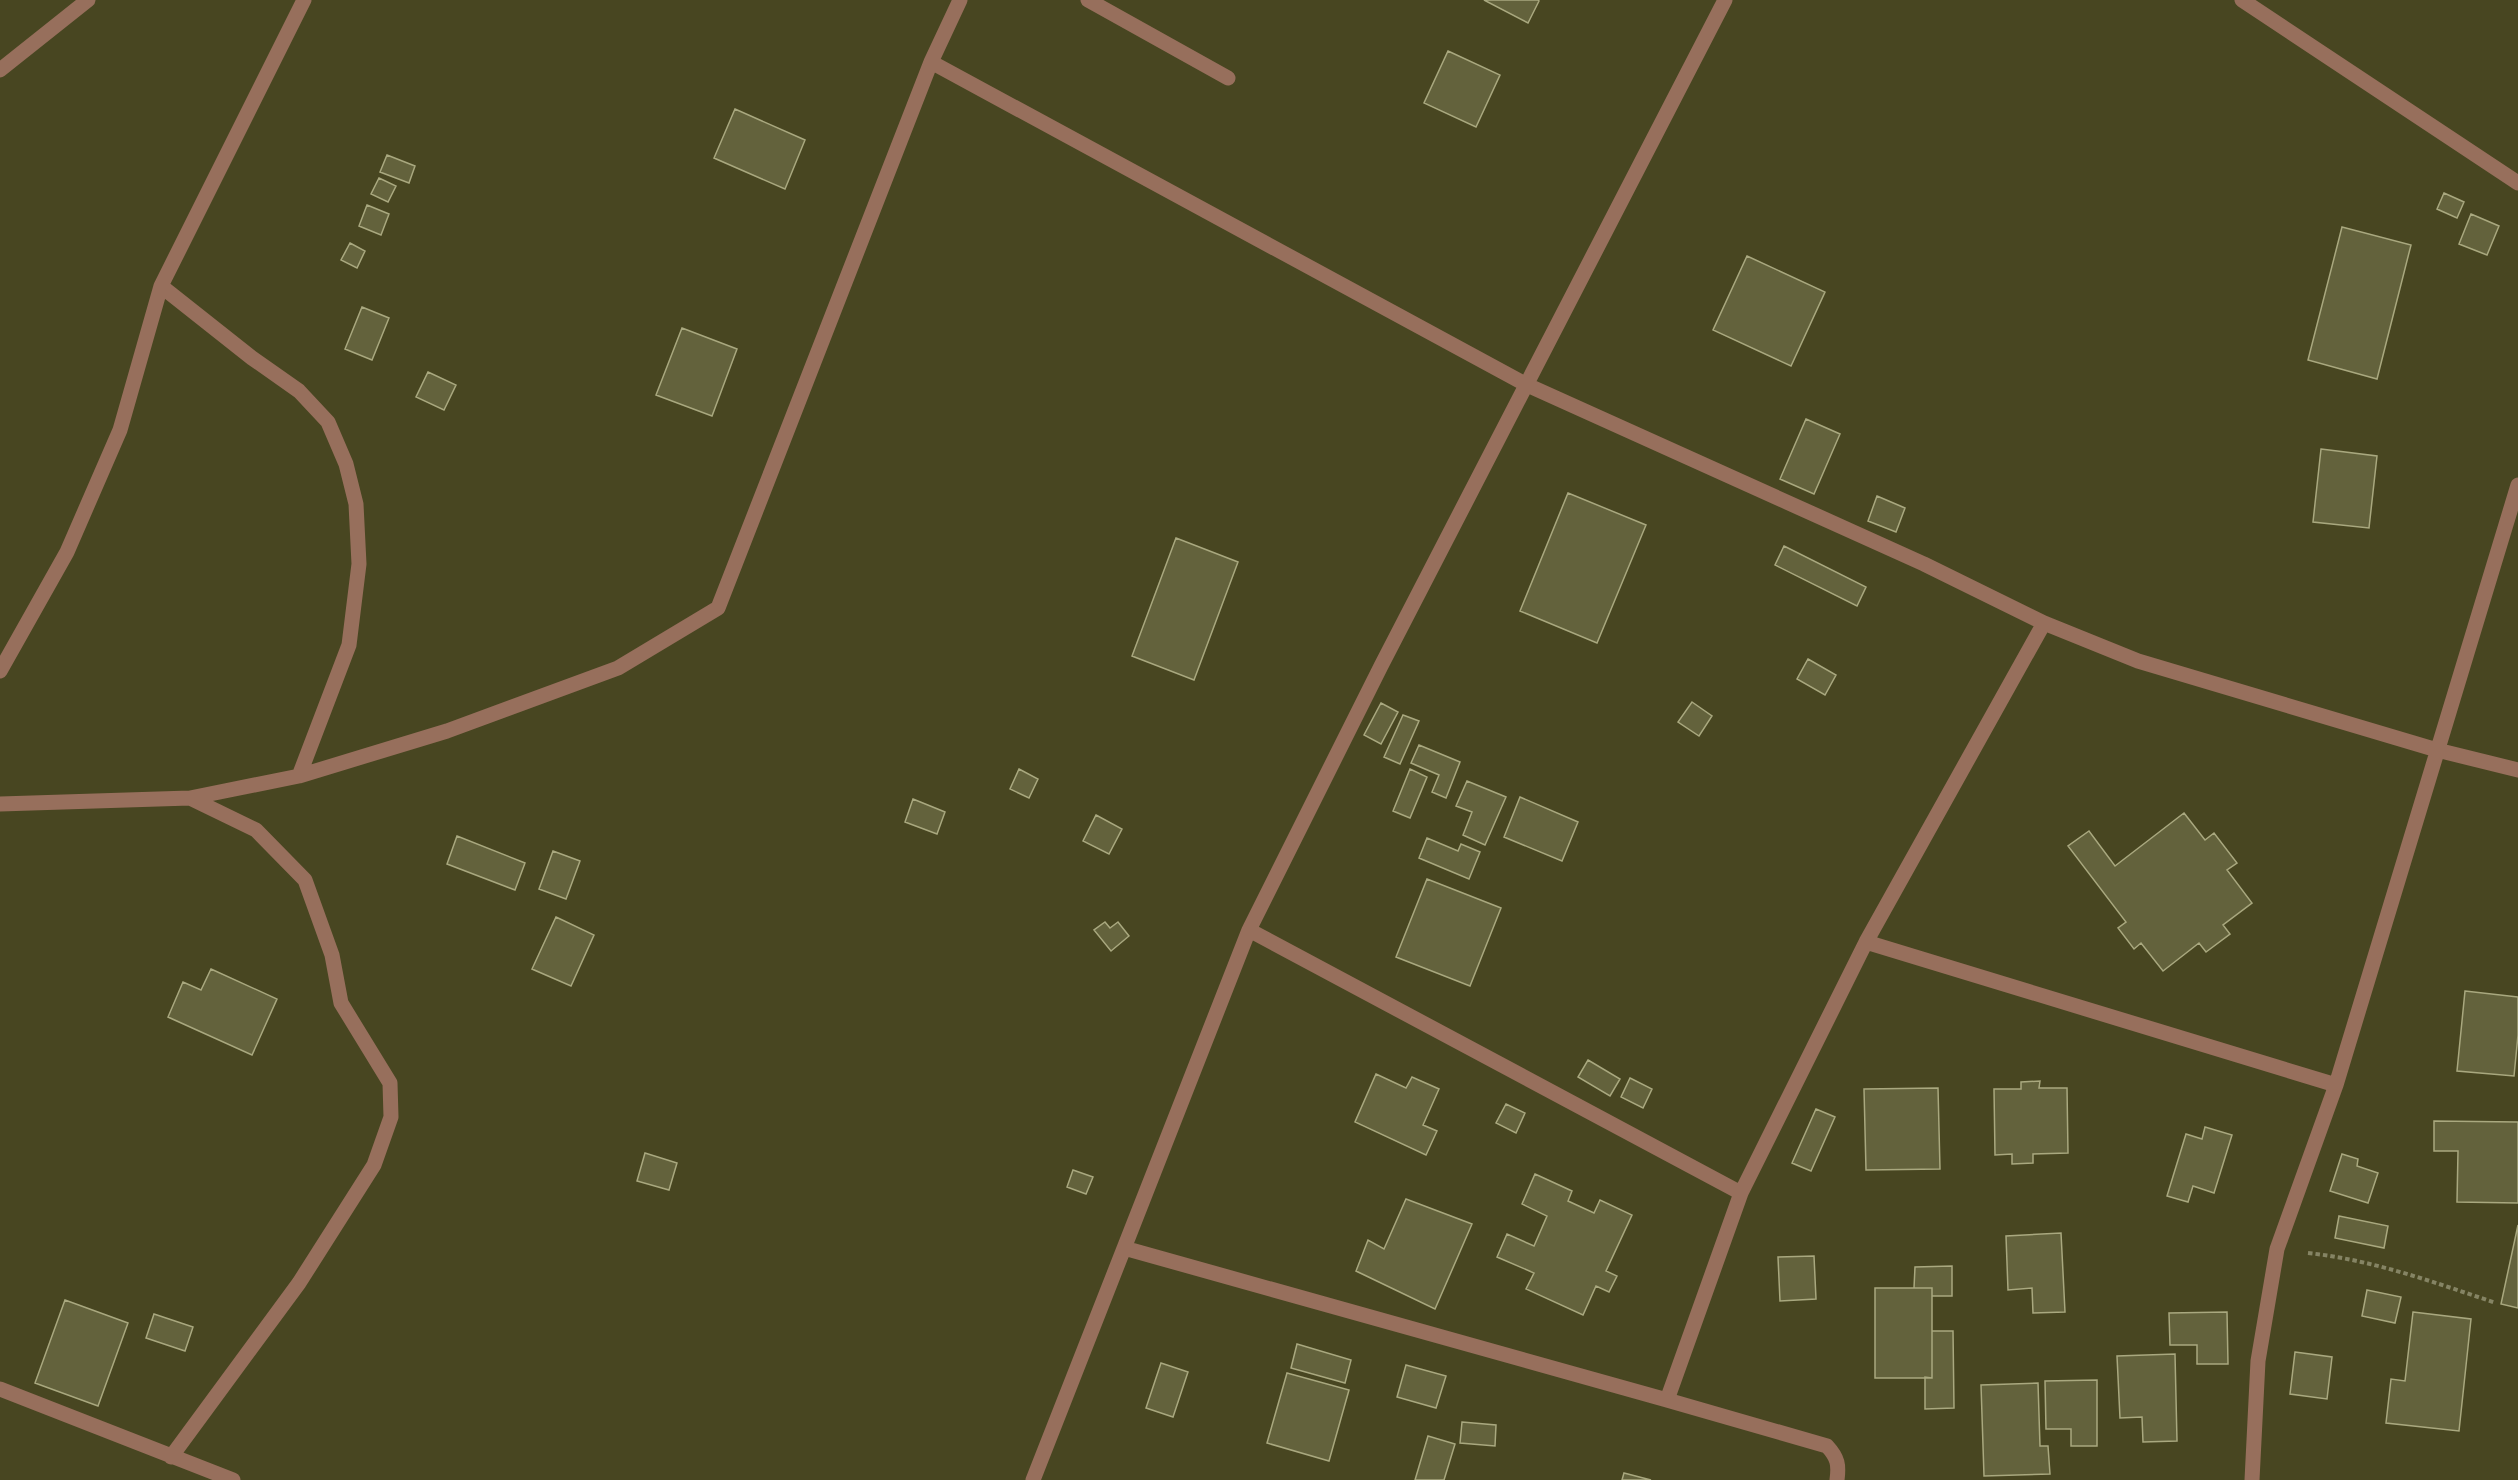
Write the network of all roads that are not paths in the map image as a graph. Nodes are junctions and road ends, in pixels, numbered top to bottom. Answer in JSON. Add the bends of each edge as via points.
{"nodes":[{"id":1,"x":88,"y":0,"type":"edge"},
{"id":2,"x":304,"y":0,"type":"edge"},
{"id":3,"x":960,"y":0,"type":"edge"},
{"id":4,"x":1088,"y":0,"type":"edge"},
{"id":5,"x":1725,"y":0,"type":"edge"},
{"id":6,"x":2242,"y":0,"type":"edge"},
{"id":7,"x":931,"y":62,"type":"junction"},
{"id":8,"x":0,"y":70,"type":"edge"},
{"id":9,"x":1228,"y":78,"type":"dead end"},
{"id":10,"x":2518,"y":183,"type":"edge"},
{"id":11,"x":160,"y":286,"type":"junction"},
{"id":12,"x":1525,"y":384,"type":"junction"},
{"id":13,"x":2518,"y":486,"type":"edge"},
{"id":14,"x":2044,"y":622,"type":"junction"},
{"id":15,"x":0,"y":671,"type":"edge"},
{"id":16,"x":2436,"y":750,"type":"junction"},
{"id":17,"x":2518,"y":770,"type":"edge"},
{"id":18,"x":299,"y":776,"type":"junction"},
{"id":19,"x":190,"y":798,"type":"junction"},
{"id":20,"x":0,"y":804,"type":"edge"},
{"id":21,"x":1249,"y":930,"type":"junction"},
{"id":22,"x":1866,"y":942,"type":"junction"},
{"id":23,"x":2336,"y":1085,"type":"junction"},
{"id":24,"x":1741,"y":1193,"type":"junction"},
{"id":25,"x":1124,"y":1248,"type":"junction"},
{"id":26,"x":0,"y":1389,"type":"edge"},
{"id":27,"x":1667,"y":1400,"type":"junction"},
{"id":28,"x":171,"y":1457,"type":"junction"},
{"id":29,"x":233,"y":1480,"type":"edge"},
{"id":30,"x":1033,"y":1480,"type":"edge"},
{"id":31,"x":1837,"y":1480,"type":"edge"},
{"id":32,"x":2252,"y":1480,"type":"edge"}],
"edges":[{"from":1,"to":8,"type":"street"},
{"from":2,"to":11,"type":"street"},
{"from":3,"to":7,"type":"street"},
{"from":4,"to":9,"type":"street"},
{"from":5,"to":12,"type":"street"},
{"from":6,"to":10,"type":"street"},
{"from":7,"to":12,"type":"street"},
{"from":7,"to":18,"type":"street","via":[[718,608],[618,668],[447,731]]},
{"from":11,"to":15,"type":"street","via":[[120,430],[67,552]]},
{"from":11,"to":18,"type":"street","via":[[299,391],[328,422],[346,464],[356,504],[359,564],[349,645]]},
{"from":12,"to":14,"type":"street"},
{"from":12,"to":21,"type":"street"},
{"from":13,"to":16,"type":"street"},
{"from":14,"to":16,"type":"street","via":[[2138,661]]},
{"from":14,"to":22,"type":"street"},
{"from":16,"to":17,"type":"street"},
{"from":16,"to":23,"type":"street"},
{"from":18,"to":19,"type":"street"},
{"from":19,"to":20,"type":"street"},
{"from":19,"to":28,"type":"street","via":[[256,830],[305,880],[332,955],[341,1003],[390,1083],[391,1117],[374,1165],[299,1283]]},
{"from":21,"to":24,"type":"street"},
{"from":21,"to":25,"type":"street"},
{"from":22,"to":23,"type":"street"},
{"from":22,"to":24,"type":"street"},
{"from":23,"to":32,"type":"street","via":[[2277,1249],[2258,1360]]},
{"from":24,"to":27,"type":"street"},
{"from":25,"to":27,"type":"street"},
{"from":25,"to":30,"type":"street"},
{"from":26,"to":28,"type":"street"},
{"from":27,"to":31,"type":"street","via":[[1827,1446],[1836,1456]]},
{"from":28,"to":29,"type":"street"}]}
